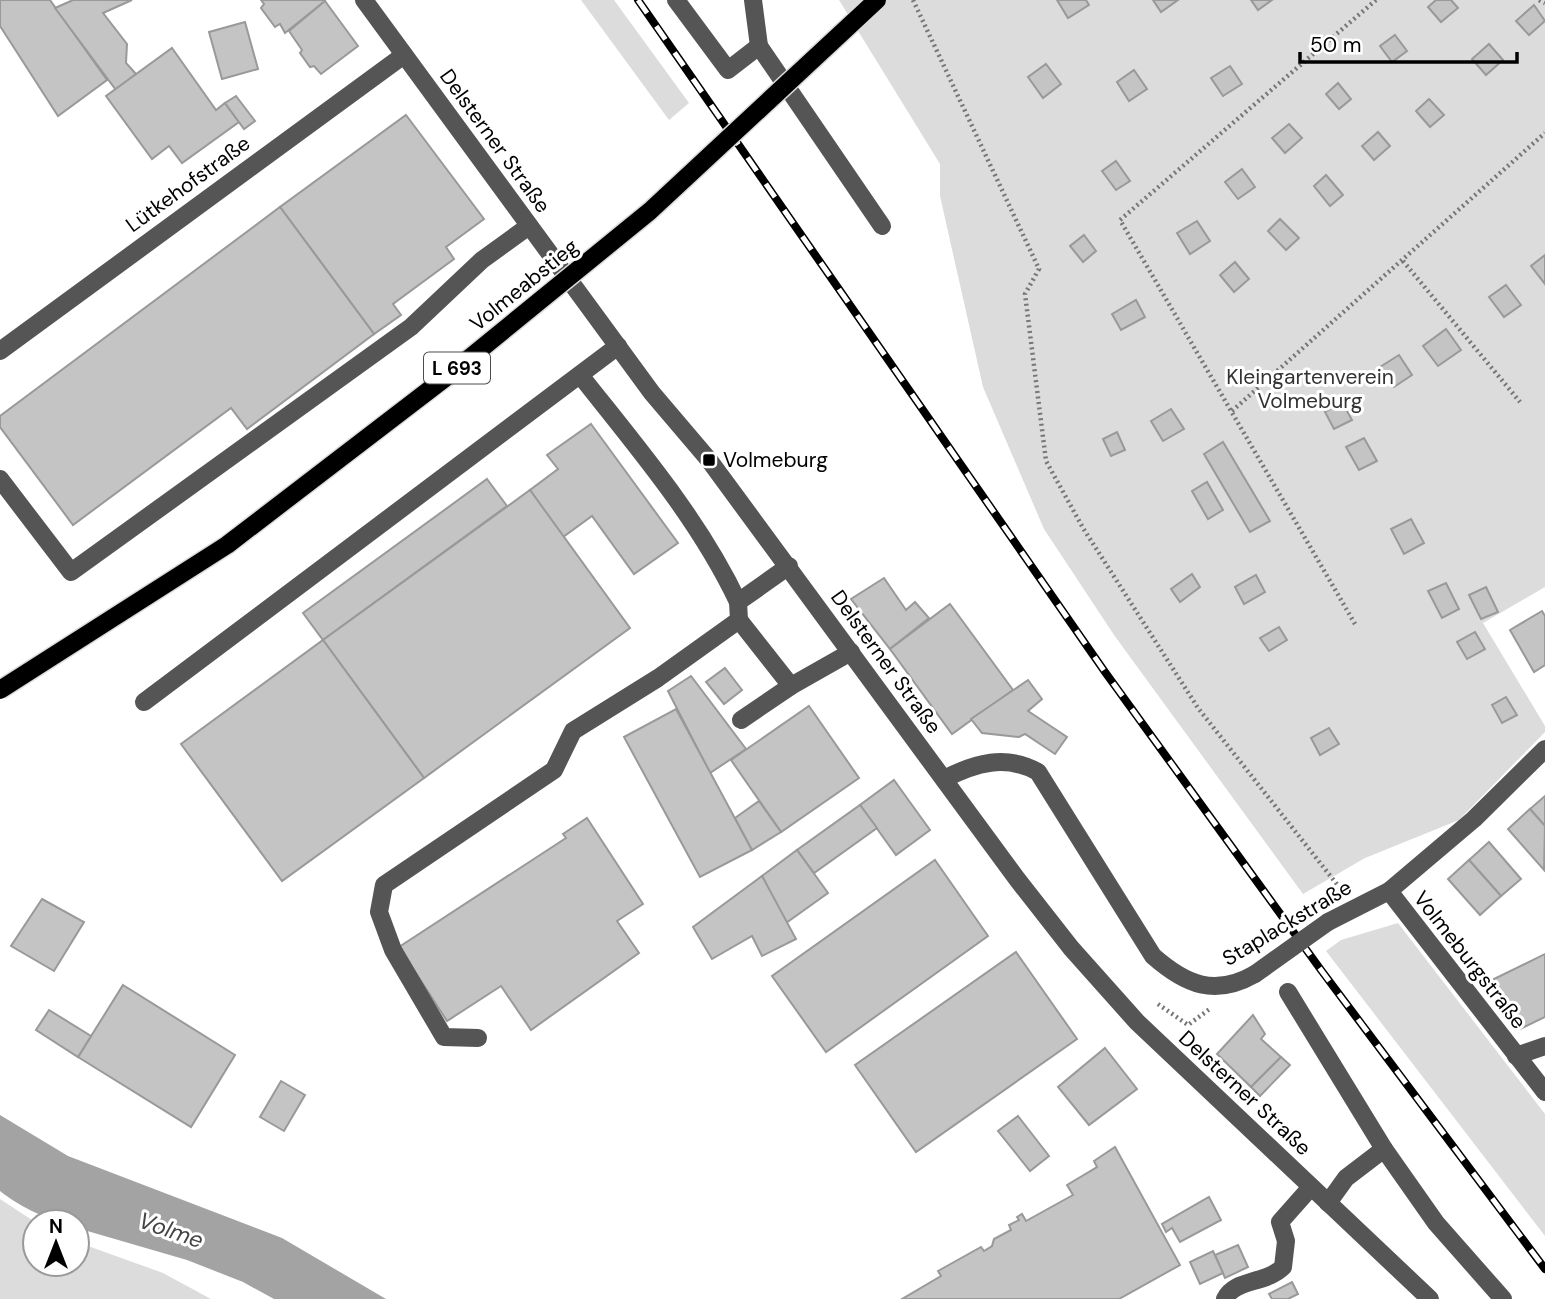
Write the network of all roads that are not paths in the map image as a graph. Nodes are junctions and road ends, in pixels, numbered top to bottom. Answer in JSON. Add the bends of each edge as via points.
{"nodes":[{"id":1,"x":364,"y":0,"type":"edge"},
{"id":2,"x":676,"y":0,"type":"edge"},
{"id":3,"x":753,"y":0,"type":"edge"},
{"id":4,"x":877,"y":0,"type":"edge"},
{"id":5,"x":760,"y":46,"type":"junction"},
{"id":6,"x":404,"y":55,"type":"junction"},
{"id":7,"x":529,"y":226,"type":"junction"},
{"id":8,"x":882,"y":226,"type":"dead end"},
{"id":9,"x":618,"y":346,"type":"junction"},
{"id":10,"x":0,"y":351,"type":"edge"},
{"id":11,"x":580,"y":375,"type":"junction"},
{"id":12,"x":0,"y":479,"type":"edge"},
{"id":13,"x":789,"y":566,"type":"junction"},
{"id":14,"x":738,"y":601,"type":"junction"},
{"id":15,"x":738,"y":620,"type":"junction"},
{"id":16,"x":851,"y":652,"type":"junction"},
{"id":17,"x":791,"y":686,"type":"junction"},
{"id":18,"x":0,"y":690,"type":"edge"},
{"id":19,"x":144,"y":702,"type":"dead end"},
{"id":20,"x":741,"y":720,"type":"dead end"},
{"id":21,"x":1545,"y":749,"type":"edge"},
{"id":22,"x":944,"y":779,"type":"junction"},
{"id":23,"x":1389,"y":891,"type":"junction"},
{"id":24,"x":1288,"y":992,"type":"dead end"},
{"id":25,"x":478,"y":1038,"type":"dead end"},
{"id":26,"x":1545,"y":1046,"type":"edge"},
{"id":27,"x":1516,"y":1056,"type":"junction"},
{"id":28,"x":1545,"y":1092,"type":"edge"},
{"id":29,"x":1384,"y":1149,"type":"junction"},
{"id":30,"x":1311,"y":1187,"type":"junction"},
{"id":31,"x":1328,"y":1203,"type":"junction"},
{"id":32,"x":1225,"y":1299,"type":"edge"},
{"id":33,"x":1430,"y":1299,"type":"edge"},
{"id":34,"x":1503,"y":1299,"type":"edge"}],
"edges":[{"from":1,"to":6,"type":"street","name":"Delsterner Straße"},
{"from":2,"to":5,"type":"street","via":[[728,70]]},
{"from":3,"to":5,"type":"street"},
{"from":4,"to":18,"type":"main road","name":"Volmeabstieg","number":"L 693","bridge":true,"via":[[650,211],[445,378],[227,545]]},
{"from":5,"to":8,"type":"street"},
{"from":6,"to":7,"type":"street","name":"Delsterner Straße"},
{"from":6,"to":10,"type":"street","name":"Lütkehofstraße"},
{"from":7,"to":9,"type":"street","name":"Delsterner Straße"},
{"from":7,"to":12,"type":"street","via":[[482,260],[411,327],[71,572]]},
{"from":9,"to":11,"type":"street"},
{"from":9,"to":13,"type":"street","name":"Delsterner Straße"},
{"from":11,"to":14,"type":"street","via":[[714,556]]},
{"from":11,"to":19,"type":"street"},
{"from":13,"to":14,"type":"street"},
{"from":13,"to":16,"type":"street","name":"Delsterner Straße"},
{"from":14,"to":15,"type":"street"},
{"from":15,"to":17,"type":"street"},
{"from":15,"to":25,"type":"street","via":[[573,731],[554,770],[384,885],[379,912],[393,950],[444,1037]]},
{"from":16,"to":17,"type":"street"},
{"from":16,"to":22,"type":"street","name":"Delsterner Straße"},
{"from":17,"to":20,"type":"street"},
{"from":21,"to":23,"type":"street","name":"Staplackstraße","via":[[1474,819]]},
{"from":22,"to":23,"type":"street","name":"Staplackstraße","bridge":true,"via":[[974,764],[996,762],[1023,764],[1038,772],[1153,956],[1191,982],[1237,985],[1328,922]]},
{"from":22,"to":30,"type":"street","name":"Delsterner Straße","via":[[1071,948],[1137,1022]]},
{"from":23,"to":27,"type":"street","name":"Volmeburgstraße"},
{"from":24,"to":29,"type":"street"},
{"from":26,"to":27,"type":"street","name":"Volmeburgstraße"},
{"from":27,"to":28,"type":"street","name":"Volmeburgstraße"},
{"from":29,"to":31,"type":"street","via":[[1346,1178]]},
{"from":29,"to":34,"type":"street","via":[[1436,1223]]},
{"from":30,"to":31,"type":"street","name":"Delsterner Straße"},
{"from":30,"to":32,"type":"street","via":[[1280,1222],[1286,1241],[1283,1267],[1263,1280],[1238,1285]]},
{"from":31,"to":33,"type":"street","name":"Delsterner Straße"}]}
